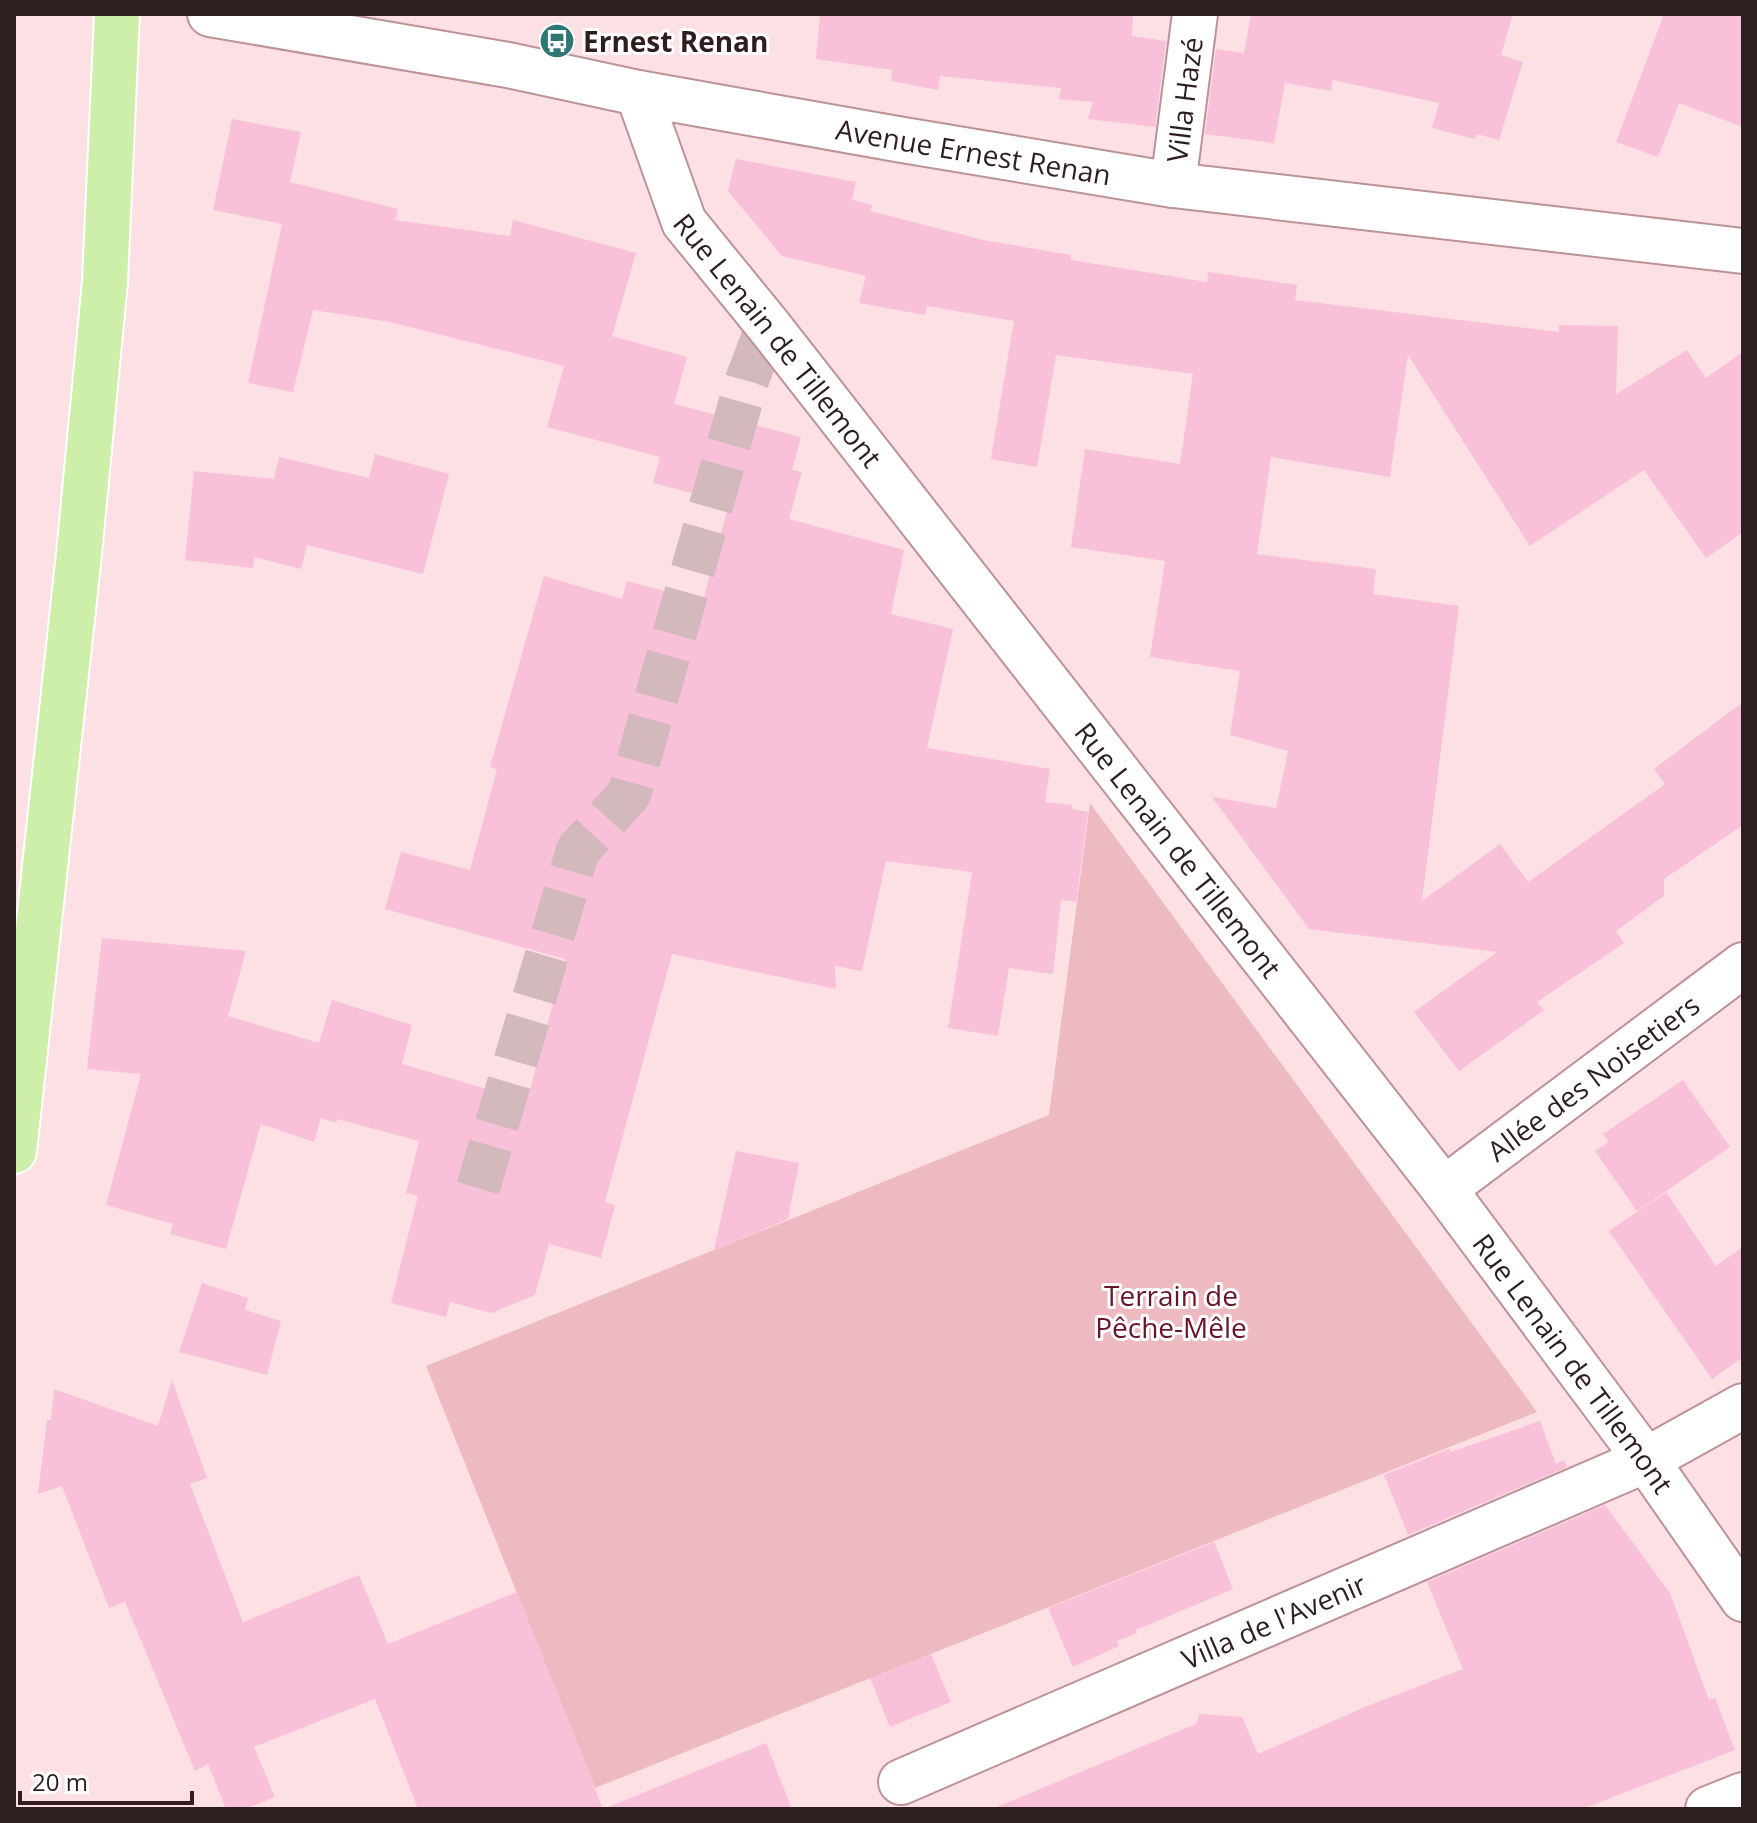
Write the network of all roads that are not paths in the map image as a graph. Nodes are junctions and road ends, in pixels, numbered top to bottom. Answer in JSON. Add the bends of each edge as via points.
{"nodes":[{"id":1,"x":117,"y":14,"type":"edge"},
{"id":2,"x":210,"y":14,"type":"edge"},
{"id":3,"x":1195,"y":14,"type":"edge"},
{"id":4,"x":638,"y":93,"type":"junction"},
{"id":5,"x":1173,"y":185,"type":"junction"},
{"id":6,"x":1743,"y":251,"type":"edge"},
{"id":7,"x":1743,"y":965,"type":"edge"},
{"id":8,"x":14,"y":1151,"type":"edge"},
{"id":9,"x":1444,"y":1189,"type":"junction"},
{"id":10,"x":1743,"y":1406,"type":"edge"},
{"id":11,"x":1646,"y":1460,"type":"junction"},
{"id":12,"x":1738,"y":1584,"type":"edge"},
{"id":13,"x":901,"y":1782,"type":"dead end"},
{"id":14,"x":1743,"y":1795,"type":"edge"},
{"id":15,"x":1708,"y":1809,"type":"edge"}],
"edges":[{"from":1,"to":8,"type":"main road","via":[[105,281]]},
{"from":2,"to":4,"type":"street","name":"Avenue Ernest Renan"},
{"from":3,"to":5,"type":"street","name":"Villa Hazé"},
{"from":4,"to":5,"type":"street","name":"Avenue Ernest Renan"},
{"from":4,"to":9,"type":"street","name":"Rue Lenain de Tillemont","via":[[684,222]]},
{"from":5,"to":6,"type":"street","name":"Avenue Ernest Renan"},
{"from":7,"to":9,"type":"street","name":"Allée des Noisetiers"},
{"from":9,"to":11,"type":"street","name":"Rue Lenain de Tillemont"},
{"from":10,"to":11,"type":"street","name":"Villa de l'Avenir"},
{"from":11,"to":12,"type":"street","name":"Rue Lenain de Tillemont"},
{"from":11,"to":13,"type":"street","name":"Villa de l'Avenir"},
{"from":14,"to":15,"type":"street"}]}
